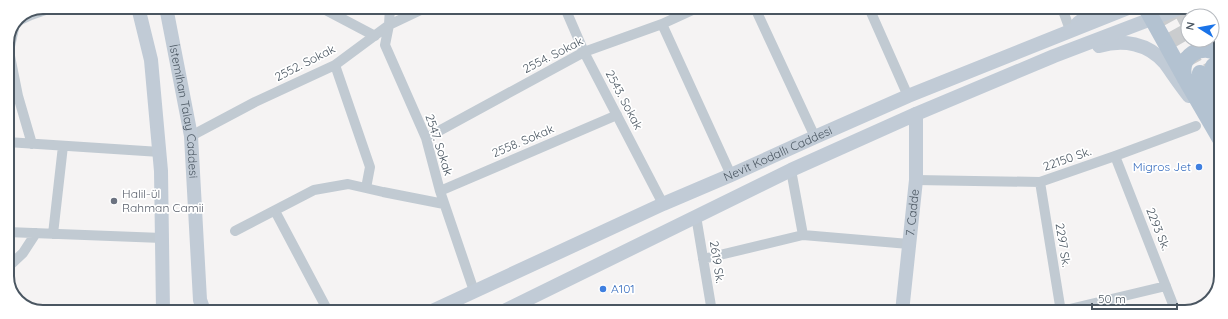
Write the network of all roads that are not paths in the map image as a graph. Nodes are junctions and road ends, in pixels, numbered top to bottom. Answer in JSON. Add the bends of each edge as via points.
{"nodes":[{"id":1,"x":140,"y":14,"type":"edge"},
{"id":2,"x":167,"y":14,"type":"edge"},
{"id":3,"x":333,"y":14,"type":"edge"},
{"id":4,"x":390,"y":14,"type":"edge"},
{"id":5,"x":412,"y":14,"type":"edge"},
{"id":6,"x":568,"y":14,"type":"edge"},
{"id":7,"x":684,"y":14,"type":"edge"},
{"id":8,"x":758,"y":14,"type":"edge"},
{"id":9,"x":872,"y":14,"type":"edge"},
{"id":10,"x":1064,"y":14,"type":"edge"},
{"id":11,"x":1089,"y":14,"type":"edge"},
{"id":12,"x":1113,"y":14,"type":"edge"},
{"id":13,"x":1149,"y":14,"type":"edge"},
{"id":14,"x":662,"y":24,"type":"junction"},
{"id":15,"x":389,"y":25,"type":"junction"},
{"id":16,"x":1069,"y":27,"type":"junction"},
{"id":17,"x":375,"y":36,"type":"junction"},
{"id":18,"x":1039,"y":44,"type":"junction"},
{"id":19,"x":1211,"y":48,"type":"tunnel mouth"},
{"id":20,"x":584,"y":52,"type":"junction"},
{"id":21,"x":1054,"y":56,"type":"junction"},
{"id":22,"x":334,"y":65,"type":"junction"},
{"id":23,"x":1210,"y":69,"type":"edge"},
{"id":24,"x":14,"y":76,"type":"edge"},
{"id":25,"x":1214,"y":84,"type":"edge"},
{"id":26,"x":908,"y":96,"type":"junction"},
{"id":27,"x":916,"y":114,"type":"junction"},
{"id":28,"x":617,"y":115,"type":"junction"},
{"id":29,"x":1202,"y":122,"type":"junction"},
{"id":30,"x":1214,"y":133,"type":"edge"},
{"id":31,"x":191,"y":136,"type":"junction"},
{"id":32,"x":815,"y":136,"type":"junction"},
{"id":33,"x":426,"y":138,"type":"junction"},
{"id":34,"x":14,"y":143,"type":"edge"},
{"id":35,"x":32,"y":144,"type":"junction"},
{"id":36,"x":63,"y":146,"type":"junction"},
{"id":37,"x":160,"y":152,"type":"junction"},
{"id":38,"x":1115,"y":156,"type":"junction"},
{"id":39,"x":791,"y":170,"type":"junction"},
{"id":40,"x":731,"y":175,"type":"junction"},
{"id":41,"x":916,"y":180,"type":"junction"},
{"id":42,"x":1040,"y":182,"type":"junction"},
{"id":43,"x":366,"y":188,"type":"junction"},
{"id":44,"x":440,"y":191,"type":"junction"},
{"id":45,"x":444,"y":204,"type":"junction"},
{"id":46,"x":663,"y":204,"type":"junction"},
{"id":47,"x":275,"y":211,"type":"junction"},
{"id":48,"x":696,"y":216,"type":"junction"},
{"id":49,"x":14,"y":232,"type":"edge"},
{"id":50,"x":235,"y":232,"type":"dead end"},
{"id":51,"x":36,"y":233,"type":"junction"},
{"id":52,"x":53,"y":234,"type":"junction"},
{"id":53,"x":803,"y":235,"type":"junction"},
{"id":54,"x":162,"y":238,"type":"junction"},
{"id":55,"x":909,"y":244,"type":"junction"},
{"id":56,"x":703,"y":259,"type":"junction"},
{"id":57,"x":14,"y":262,"type":"edge"},
{"id":58,"x":1166,"y":286,"type":"junction"},
{"id":59,"x":474,"y":291,"type":"junction"},
{"id":60,"x":163,"y":305,"type":"edge"},
{"id":61,"x":202,"y":305,"type":"edge"},
{"id":62,"x":325,"y":305,"type":"edge"},
{"id":63,"x":445,"y":305,"type":"edge"},
{"id":64,"x":516,"y":305,"type":"edge"},
{"id":65,"x":711,"y":305,"type":"edge"},
{"id":66,"x":903,"y":305,"type":"edge"},
{"id":67,"x":1060,"y":305,"type":"edge"},
{"id":68,"x":1089,"y":305,"type":"edge"},
{"id":69,"x":1173,"y":305,"type":"edge"}],
"edges":[{"from":1,"to":37,"type":"main road","name":"İstemihan Talay Caddesi","via":[[152,60]]},
{"from":2,"to":31,"type":"main road","name":"İstemihan Talay Caddesi"},
{"from":3,"to":17,"type":"street"},
{"from":4,"to":15,"type":"street","name":"2547. Sokak"},
{"from":5,"to":15,"type":"street","name":"2552. Sokak"},
{"from":6,"to":20,"type":"street","name":"2543. Sokak"},
{"from":7,"to":14,"type":"street","name":"2554. Sokak"},
{"from":8,"to":32,"type":"street"},
{"from":9,"to":26,"type":"street"},
{"from":10,"to":16,"type":"street"},
{"from":11,"to":16,"type":"main road"},
{"from":12,"to":18,"type":"main road","name":"Nevit Kodallı Caddesi"},
{"from":13,"to":21,"type":"main road","name":"Nevit Kodallı Caddesi"},
{"from":13,"to":23,"type":"main road"},
{"from":14,"to":20,"type":"street","name":"2554. Sokak"},
{"from":14,"to":40,"type":"street"},
{"from":15,"to":17,"type":"street","name":"2552. Sokak"},
{"from":15,"to":33,"type":"street","name":"2547. Sokak","via":[[386,46]]},
{"from":16,"to":18,"type":"main road"},
{"from":17,"to":22,"type":"street","name":"2552. Sokak"},
{"from":18,"to":26,"type":"main road","name":"Nevit Kodallı Caddesi"},
{"from":19,"to":23,"type":"main road"},
{"from":20,"to":28,"type":"street","name":"2543. Sokak"},
{"from":20,"to":33,"type":"street","name":"2554. Sokak"},
{"from":21,"to":27,"type":"main road","name":"Nevit Kodallı Caddesi"},
{"from":21,"to":29,"type":"main road","via":[[1118,42],[1144,47],[1164,63]]},
{"from":22,"to":31,"type":"street","name":"2552. Sokak"},
{"from":22,"to":43,"type":"street","via":[[370,168]]},
{"from":23,"to":25,"type":"main road"},
{"from":23,"to":29,"type":"main road"},
{"from":24,"to":35,"type":"street"},
{"from":26,"to":32,"type":"main road","name":"Nevit Kodallı Caddesi"},
{"from":27,"to":39,"type":"main road","name":"Nevit Kodallı Caddesi"},
{"from":27,"to":41,"type":"main road","name":"7. Cadde"},
{"from":28,"to":44,"type":"street","name":"2558. Sokak"},
{"from":28,"to":46,"type":"street","name":"2543. Sokak"},
{"from":29,"to":30,"type":"main road"},
{"from":29,"to":38,"type":"street","name":"22150 Sk."},
{"from":31,"to":61,"type":"main road","name":"İstemihan Talay Caddesi"},
{"from":32,"to":40,"type":"main road","name":"Nevit Kodallı Caddesi"},
{"from":33,"to":44,"type":"street","name":"2547. Sokak"},
{"from":34,"to":35,"type":"street"},
{"from":35,"to":36,"type":"street"},
{"from":36,"to":37,"type":"street"},
{"from":36,"to":52,"type":"street"},
{"from":37,"to":54,"type":"main road","name":"İstemihan Talay Caddesi"},
{"from":38,"to":42,"type":"street","name":"22150 Sk."},
{"from":38,"to":58,"type":"street","name":"2293 Sk."},
{"from":39,"to":48,"type":"main road","name":"Nevit Kodallı Caddesi"},
{"from":39,"to":53,"type":"street"},
{"from":40,"to":46,"type":"main road","name":"Nevit Kodallı Caddesi"},
{"from":41,"to":42,"type":"street","name":"22150 Sk."},
{"from":41,"to":55,"type":"main road","name":"7. Cadde"},
{"from":42,"to":67,"type":"street","name":"2297 Sk."},
{"from":43,"to":45,"type":"street"},
{"from":43,"to":47,"type":"street","via":[[348,184],[314,190]]},
{"from":44,"to":45,"type":"street","name":"2547. Sokak"},
{"from":45,"to":59,"type":"street","name":"2547. Sokak"},
{"from":46,"to":59,"type":"main road","name":"Nevit Kodallı Caddesi"},
{"from":47,"to":50,"type":"street"},
{"from":47,"to":62,"type":"street"},
{"from":48,"to":56,"type":"street","name":"2619 Sk."},
{"from":48,"to":64,"type":"main road","name":"Nevit Kodallı Caddesi"},
{"from":49,"to":51,"type":"street"},
{"from":51,"to":52,"type":"street"},
{"from":51,"to":57,"type":"street","via":[[23,254]]},
{"from":52,"to":54,"type":"street"},
{"from":53,"to":55,"type":"street"},
{"from":53,"to":56,"type":"street"},
{"from":54,"to":60,"type":"main road","name":"İstemihan Talay Caddesi"},
{"from":55,"to":66,"type":"main road","name":"7. Cadde"},
{"from":56,"to":65,"type":"street","name":"2619 Sk."},
{"from":58,"to":68,"type":"street"},
{"from":58,"to":69,"type":"street","name":"2293 Sk."},
{"from":59,"to":63,"type":"main road","name":"Nevit Kodallı Caddesi"}]}
